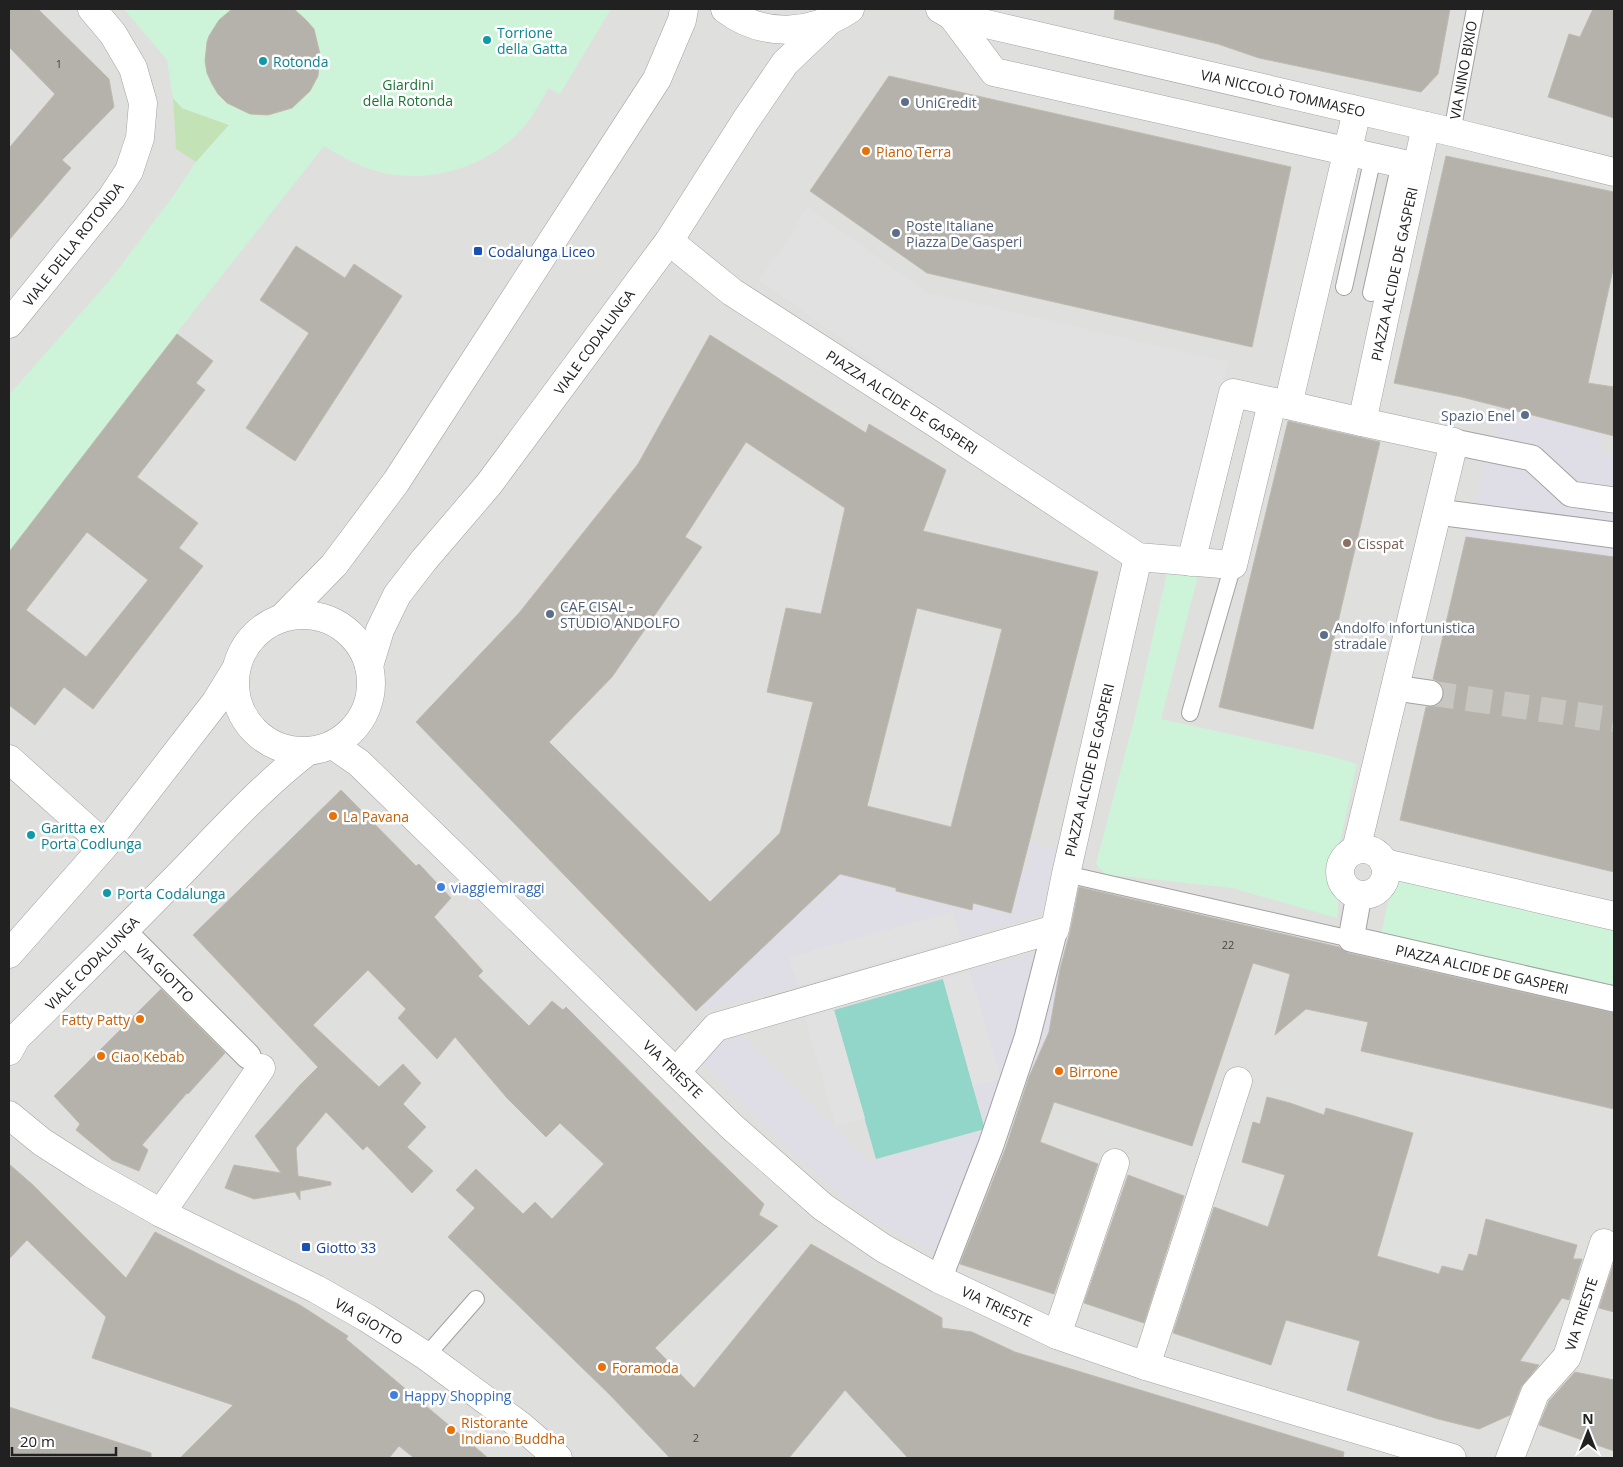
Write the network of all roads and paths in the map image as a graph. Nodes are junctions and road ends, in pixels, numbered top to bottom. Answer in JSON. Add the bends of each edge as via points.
{"nodes":[{"id":1,"x":92,"y":9,"type":"edge"},
{"id":2,"x":684,"y":9,"type":"edge"},
{"id":3,"x":725,"y":9,"type":"edge"},
{"id":4,"x":1475,"y":9,"type":"edge"},
{"id":5,"x":946,"y":12,"type":"edge"},
{"id":6,"x":839,"y":15,"type":"edge"},
{"id":7,"x":1357,"y":110,"type":"junction"},
{"id":8,"x":1426,"y":126,"type":"junction"},
{"id":9,"x":1452,"y":132,"type":"junction"},
{"id":10,"x":1346,"y":151,"type":"junction"},
{"id":11,"x":1373,"y":157,"type":"junction"},
{"id":12,"x":1408,"y":165,"type":"junction"},
{"id":13,"x":1614,"y":172,"type":"edge"},
{"id":14,"x":669,"y":241,"type":"junction"},
{"id":15,"x":1344,"y":287,"type":"dead end"},
{"id":16,"x":1371,"y":293,"type":"dead end"},
{"id":17,"x":9,"y":324,"type":"edge"},
{"id":18,"x":1280,"y":404,"type":"junction"},
{"id":19,"x":1362,"y":422,"type":"junction"},
{"id":20,"x":1454,"y":442,"type":"junction"},
{"id":21,"x":1614,"y":500,"type":"edge"},
{"id":22,"x":1438,"y":512,"type":"junction"},
{"id":23,"x":1614,"y":535,"type":"edge"},
{"id":24,"x":1138,"y":557,"type":"junction"},
{"id":25,"x":1192,"y":562,"type":"junction"},
{"id":26,"x":1233,"y":565,"type":"junction"},
{"id":27,"x":282,"y":618,"type":"junction"},
{"id":28,"x":369,"y":666,"type":"junction"},
{"id":29,"x":236,"y":669,"type":"junction"},
{"id":30,"x":1395,"y":688,"type":"junction"},
{"id":31,"x":1430,"y":693,"type":"tunnel mouth"},
{"id":32,"x":1190,"y":713,"type":"dead end"},
{"id":33,"x":320,"y":748,"type":"junction"},
{"id":34,"x":9,"y":759,"type":"edge"},
{"id":35,"x":105,"y":845,"type":"junction"},
{"id":36,"x":1356,"y":850,"type":"junction"},
{"id":37,"x":1384,"y":862,"type":"junction"},
{"id":38,"x":1066,"y":874,"type":"junction"},
{"id":39,"x":1359,"y":895,"type":"junction"},
{"id":40,"x":1614,"y":916,"type":"edge"},
{"id":41,"x":1055,"y":929,"type":"junction"},
{"id":42,"x":124,"y":932,"type":"junction"},
{"id":43,"x":1351,"y":939,"type":"junction"},
{"id":44,"x":9,"y":954,"type":"edge"},
{"id":45,"x":1614,"y":999,"type":"edge"},
{"id":46,"x":9,"y":1051,"type":"edge"},
{"id":47,"x":254,"y":1062,"type":"joint"},
{"id":48,"x":676,"y":1072,"type":"junction"},
{"id":49,"x":1238,"y":1081,"type":"dead end"},
{"id":50,"x":9,"y":1115,"type":"edge"},
{"id":51,"x":1114,"y":1163,"type":"dead end"},
{"id":52,"x":161,"y":1213,"type":"junction"},
{"id":53,"x":1604,"y":1243,"type":"dead end"},
{"id":54,"x":939,"y":1279,"type":"junction"},
{"id":55,"x":476,"y":1299,"type":"dead end"},
{"id":56,"x":1057,"y":1335,"type":"junction"},
{"id":57,"x":426,"y":1356,"type":"junction"},
{"id":58,"x":1146,"y":1366,"type":"junction"},
{"id":59,"x":558,"y":1458,"type":"edge"},
{"id":60,"x":1452,"y":1458,"type":"edge"},
{"id":61,"x":1510,"y":1458,"type":"edge"}],
"edges":[{"from":1,"to":17,"type":"street","name":"VIALE DELLA ROTONDA","via":[[113,34],[133,68],[143,103],[140,138],[128,172],[112,197]]},
{"from":2,"to":27,"type":"street","via":[[657,80],[396,482],[334,565]]},
{"from":3,"to":6,"type":"street","via":[[758,26],[781,30],[805,28]]},
{"from":4,"to":9,"type":"lane","name":"VIA NINO BIXIO"},
{"from":5,"to":7,"type":"street","name":"VIA NICCOLÒ TOMMASEO"},
{"from":5,"to":10,"type":"street","name":"VIA NICCOLÒ TOMMASEO","via":[[994,72]]},
{"from":6,"to":14,"type":"street","name":"VIALE CODALUNGA","via":[[785,63]]},
{"from":7,"to":8,"type":"street","name":"VIA NICCOLÒ TOMMASEO"},
{"from":7,"to":10,"type":"street"},
{"from":8,"to":9,"type":"street","name":"VIA NICCOLÒ TOMMASEO"},
{"from":8,"to":12,"type":"street","name":"PIAZZA ALCIDE DE GASPERI"},
{"from":9,"to":13,"type":"street","name":"VIA NICCOLÒ TOMMASEO"},
{"from":10,"to":11,"type":"street","name":"VIA NICCOLÒ TOMMASEO"},
{"from":10,"to":18,"type":"street"},
{"from":11,"to":12,"type":"street","name":"VIA NICCOLÒ TOMMASEO"},
{"from":11,"to":15,"type":"lane"},
{"from":12,"to":16,"type":"lane"},
{"from":12,"to":19,"type":"street","name":"PIAZZA ALCIDE DE GASPERI"},
{"from":14,"to":24,"type":"street","name":"PIAZZA ALCIDE DE GASPERI","via":[[732,292]]},
{"from":14,"to":28,"type":"street","name":"VIALE CODALUNGA","via":[[489,484],[397,595],[380,630]]},
{"from":18,"to":19,"type":"street"},
{"from":18,"to":25,"type":"street","via":[[1233,393]]},
{"from":18,"to":26,"type":"street"},
{"from":19,"to":20,"type":"street"},
{"from":20,"to":21,"type":"street","via":[[1532,458],[1571,494]]},
{"from":20,"to":22,"type":"street"},
{"from":22,"to":23,"type":"street"},
{"from":22,"to":30,"type":"street"},
{"from":24,"to":25,"type":"street","name":"PIAZZA ALCIDE DE GASPERI"},
{"from":24,"to":38,"type":"street","name":"PIAZZA ALCIDE DE GASPERI"},
{"from":25,"to":26,"type":"street","name":"PIAZZA ALCIDE DE GASPERI"},
{"from":26,"to":32,"type":"lane"},
{"from":27,"to":28,"type":"street","via":[[304,615],[326,619],[345,630],[360,646]]},
{"from":27,"to":29,"type":"street","via":[[252,637]]},
{"from":28,"to":33,"type":"street","via":[[371,690],[365,712],[352,731]]},
{"from":29,"to":33,"type":"street","via":[[235,695],[244,718],[260,737],[283,749]]},
{"from":29,"to":35,"type":"street","via":[[215,703]]},
{"from":30,"to":31,"type":"street"},
{"from":30,"to":36,"type":"street"},
{"from":33,"to":42,"type":"street","name":"VIALE CODALUNGA","via":[[286,768],[244,807]]},
{"from":33,"to":48,"type":"street","name":"VIA TRIESTE","via":[[359,762]]},
{"from":34,"to":35,"type":"street"},
{"from":35,"to":44,"type":"street"},
{"from":36,"to":37,"type":"street","via":[[1372,851]]},
{"from":36,"to":39,"type":"street","via":[[1347,856],[1340,874],[1350,891]]},
{"from":37,"to":39,"type":"street","via":[[1387,871],[1382,887],[1368,895]]},
{"from":37,"to":40,"type":"street"},
{"from":38,"to":41,"type":"street"},
{"from":38,"to":43,"type":"lane","name":"PIAZZA ALCIDE DE GASPERI"},
{"from":39,"to":43,"type":"street"},
{"from":41,"to":48,"type":"street","via":[[716,1027]]},
{"from":41,"to":54,"type":"street","via":[[1027,1038],[992,1145]]},
{"from":42,"to":46,"type":"street","name":"VIALE CODALUNGA","via":[[16,1038]]},
{"from":42,"to":47,"type":"street","name":"VIA GIOTTO"},
{"from":43,"to":45,"type":"street","name":"PIAZZA ALCIDE DE GASPERI"},
{"from":47,"to":52,"type":"street","name":"VIA GIOTTO"},
{"from":48,"to":54,"type":"street","name":"VIA TRIESTE","via":[[731,1126],[823,1207],[882,1248]]},
{"from":49,"to":58,"type":"street"},
{"from":50,"to":52,"type":"street","name":"VIA GIOTTO","via":[[42,1142]]},
{"from":51,"to":56,"type":"street"},
{"from":52,"to":57,"type":"street","name":"VIA GIOTTO","via":[[316,1289]]},
{"from":53,"to":61,"type":"street","name":"VIA TRIESTE","via":[[1567,1357],[1535,1393]]},
{"from":54,"to":56,"type":"street","name":"VIA TRIESTE"},
{"from":55,"to":57,"type":"lane"},
{"from":56,"to":58,"type":"street","name":"VIA TRIESTE"},
{"from":57,"to":59,"type":"street","name":"VIA GIOTTO","via":[[521,1426]]},
{"from":58,"to":60,"type":"street","name":"VIA TRIESTE"}]}
